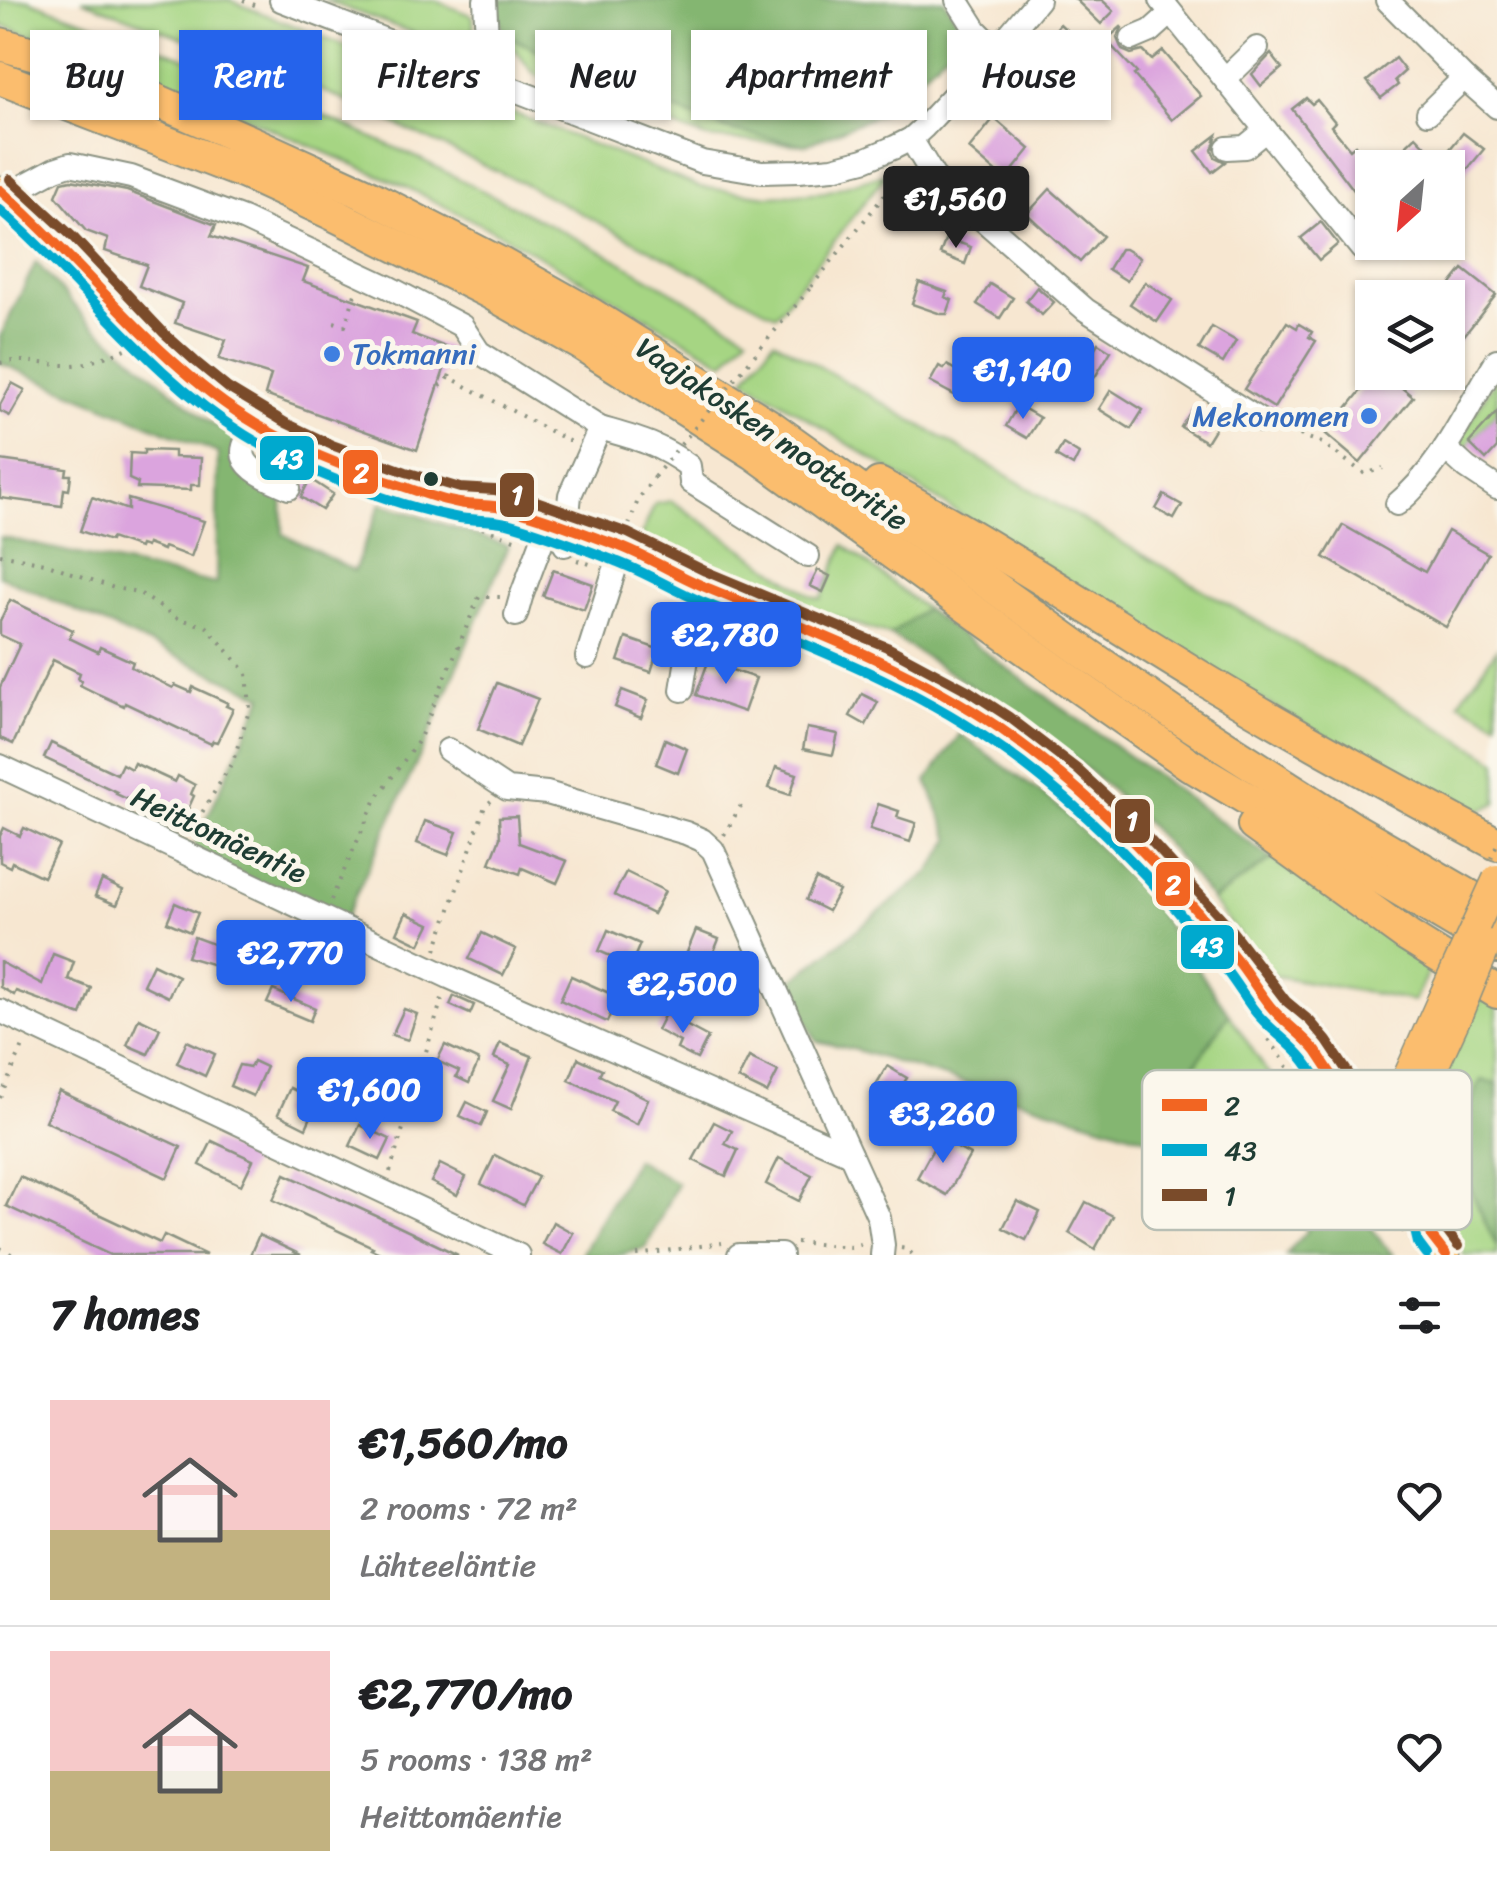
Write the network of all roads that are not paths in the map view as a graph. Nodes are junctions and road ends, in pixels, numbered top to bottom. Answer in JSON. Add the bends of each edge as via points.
{"nodes":[{"id":1,"x":281,"y":0,"type":"edge"},
{"id":2,"x":485,"y":0,"type":"edge"},
{"id":3,"x":957,"y":0,"type":"edge"},
{"id":4,"x":1038,"y":0,"type":"edge"},
{"id":5,"x":1387,"y":0,"type":"edge"},
{"id":6,"x":1166,"y":7,"type":"edge"},
{"id":7,"x":358,"y":30,"type":"edge"},
{"id":8,"x":487,"y":30,"type":"edge"},
{"id":9,"x":976,"y":30,"type":"edge"},
{"id":10,"x":1013,"y":30,"type":"edge"},
{"id":11,"x":1132,"y":38,"type":"dead end"},
{"id":12,"x":0,"y":44,"type":"edge"},
{"id":13,"x":1257,"y":48,"type":"dead end"},
{"id":14,"x":1222,"y":75,"type":"junction"},
{"id":15,"x":0,"y":78,"type":"edge"},
{"id":16,"x":1464,"y":78,"type":"junction"},
{"id":17,"x":1200,"y":88,"type":"dead end"},
{"id":18,"x":515,"y":91,"type":"edge"},
{"id":19,"x":947,"y":105,"type":"edge"},
{"id":20,"x":1497,"y":107,"type":"edge"},
{"id":21,"x":1428,"y":113,"type":"dead end"},
{"id":22,"x":1266,"y":130,"type":"junction"},
{"id":23,"x":1227,"y":148,"type":"dead end"},
{"id":24,"x":907,"y":150,"type":"junction"},
{"id":25,"x":6,"y":195,"type":"edge"},
{"id":26,"x":1355,"y":240,"type":"edge"},
{"id":27,"x":1497,"y":360,"type":"edge"},
{"id":28,"x":1261,"y":422,"type":"road end"},
{"id":29,"x":256,"y":424,"type":"junction"},
{"id":30,"x":600,"y":428,"type":"junction"},
{"id":31,"x":1445,"y":448,"type":"junction"},
{"id":32,"x":821,"y":461,"type":"junction"},
{"id":33,"x":289,"y":488,"type":"dead end"},
{"id":34,"x":1497,"y":488,"type":"edge"},
{"id":35,"x":1397,"y":504,"type":"dead end"},
{"id":36,"x":553,"y":536,"type":"junction"},
{"id":37,"x":808,"y":556,"type":"dead end"},
{"id":38,"x":614,"y":572,"type":"road end"},
{"id":39,"x":708,"y":588,"type":"junction"},
{"id":40,"x":519,"y":606,"type":"road end"},
{"id":41,"x":587,"y":656,"type":"dead end"},
{"id":42,"x":682,"y":690,"type":"dead end"},
{"id":43,"x":448,"y":750,"type":"dead end"},
{"id":44,"x":1189,"y":764,"type":"junction"},
{"id":45,"x":0,"y":766,"type":"edge"},
{"id":46,"x":1497,"y":844,"type":"edge"},
{"id":47,"x":1497,"y":879,"type":"edge"},
{"id":48,"x":1497,"y":912,"type":"edge"},
{"id":49,"x":1497,"y":922,"type":"edge"},
{"id":50,"x":1497,"y":948,"type":"edge"},
{"id":51,"x":1497,"y":992,"type":"edge"},
{"id":52,"x":1450,"y":1006,"type":"junction"},
{"id":53,"x":0,"y":1011,"type":"edge"},
{"id":54,"x":1276,"y":1029,"type":"junction"},
{"id":55,"x":1303,"y":1070,"type":"edge"},
{"id":56,"x":1325,"y":1070,"type":"edge"},
{"id":57,"x":1416,"y":1070,"type":"edge"},
{"id":58,"x":850,"y":1154,"type":"junction"},
{"id":59,"x":518,"y":1255,"type":"edge"},
{"id":60,"x":739,"y":1255,"type":"edge"},
{"id":61,"x":781,"y":1255,"type":"edge"},
{"id":62,"x":882,"y":1255,"type":"edge"}],
"edges":[{"from":1,"to":7,"type":"street"},
{"from":2,"to":8,"type":"street"},
{"from":3,"to":9,"type":"street"},
{"from":4,"to":10,"type":"street"},
{"from":5,"to":16,"type":"street"},
{"from":6,"to":11,"type":"street","via":[[1151,32]]},
{"from":6,"to":14,"type":"street"},
{"from":12,"to":32,"type":"highway","name":"Vaajakosken moottoritie","via":[[142,92],[467,246],[685,371]]},
{"from":13,"to":14,"type":"street"},
{"from":14,"to":17,"type":"street"},
{"from":14,"to":22,"type":"street"},
{"from":15,"to":44,"type":"highway","name":"Vaajakosken moottoritie","via":[[245,173],[580,343],[754,454]]},
{"from":16,"to":20,"type":"street"},
{"from":16,"to":21,"type":"street"},
{"from":18,"to":24,"type":"street","via":[[732,168],[833,168]]},
{"from":19,"to":24,"type":"street"},
{"from":22,"to":23,"type":"street","via":[[1246,147]]},
{"from":22,"to":26,"type":"street"},
{"from":24,"to":28,"type":"street","via":[[1086,310]]},
{"from":25,"to":29,"type":"main road","via":[[184,373]]},
{"from":25,"to":30,"type":"street","via":[[70,164],[131,177],[243,219],[462,326],[480,352]]},
{"from":27,"to":31,"type":"street"},
{"from":29,"to":33,"type":"street","via":[[244,458]]},
{"from":29,"to":36,"type":"main road","via":[[465,514],[496,505],[521,511]]},
{"from":30,"to":36,"type":"street"},
{"from":30,"to":37,"type":"street","via":[[666,449],[689,466],[691,482]]},
{"from":31,"to":34,"type":"street"},
{"from":31,"to":35,"type":"street"},
{"from":32,"to":46,"type":"highway","via":[[919,506],[1331,754]]},
{"from":32,"to":48,"type":"highway","name":"Vaajakosken moottoritie","via":[[1177,716]]},
{"from":36,"to":39,"type":"main road","via":[[636,554]]},
{"from":36,"to":40,"type":"street"},
{"from":38,"to":41,"type":"street"},
{"from":39,"to":42,"type":"street"},
{"from":39,"to":54,"type":"main road","via":[[887,662],[994,724],[1076,788],[1182,894],[1239,963]]},
{"from":43,"to":58,"type":"street","via":[[507,789],[547,793],[686,833],[713,850]]},
{"from":44,"to":50,"type":"highway","name":"Vaajakosken moottoritie"},
{"from":44,"to":51,"type":"highway","via":[[1296,857]]},
{"from":45,"to":58,"type":"street","name":"Heittomäentie","via":[[440,973]]},
{"from":47,"to":52,"type":"main road","bridge":true},
{"from":49,"to":52,"type":"main road","bridge":true},
{"from":52,"to":57,"type":"main road"},
{"from":53,"to":59,"type":"street"},
{"from":54,"to":55,"type":"main road"},
{"from":54,"to":56,"type":"main road","via":[[1296,1028]]},
{"from":58,"to":62,"type":"street","via":[[879,1218]]},
{"from":60,"to":61,"type":"street"}]}
